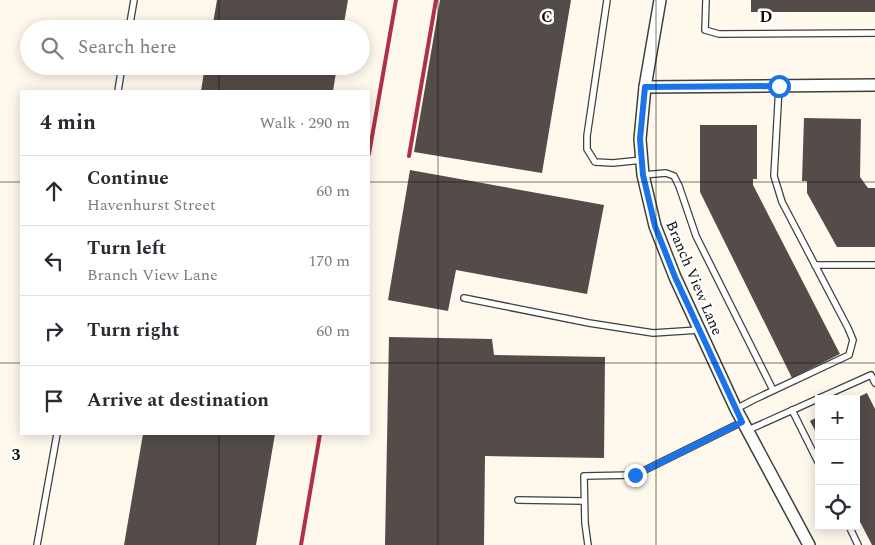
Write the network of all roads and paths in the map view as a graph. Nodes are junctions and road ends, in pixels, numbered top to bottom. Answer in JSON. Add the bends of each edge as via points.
{"nodes":[{"id":1,"x":134,"y":0,"type":"edge"},
{"id":2,"x":607,"y":0,"type":"edge"},
{"id":3,"x":660,"y":0,"type":"edge"},
{"id":4,"x":706,"y":0,"type":"edge"},
{"id":5,"x":131,"y":20,"type":"edge"},
{"id":6,"x":875,"y":33,"type":"edge"},
{"id":7,"x":121,"y":75,"type":"edge"},
{"id":8,"x":875,"y":85,"type":"edge"},
{"id":9,"x":779,"y":86,"type":"junction"},
{"id":10,"x":645,"y":87,"type":"junction"},
{"id":11,"x":118,"y":90,"type":"edge"},
{"id":12,"x":642,"y":160,"type":"junction"},
{"id":13,"x":643,"y":175,"type":"junction"},
{"id":14,"x":815,"y":265,"type":"junction"},
{"id":15,"x":875,"y":266,"type":"edge"},
{"id":16,"x":464,"y":298,"type":"dead end"},
{"id":17,"x":699,"y":330,"type":"junction"},
{"id":18,"x":875,"y":383,"type":"edge"},
{"id":19,"x":773,"y":390,"type":"junction"},
{"id":20,"x":736,"y":409,"type":"junction"},
{"id":21,"x":792,"y":410,"type":"junction"},
{"id":22,"x":744,"y":426,"type":"junction"},
{"id":23,"x":56,"y":435,"type":"edge"},
{"id":24,"x":815,"y":456,"type":"edge"},
{"id":25,"x":518,"y":500,"type":"dead end"},
{"id":26,"x":584,"y":501,"type":"junction"},
{"id":27,"x":851,"y":530,"type":"edge"},
{"id":28,"x":37,"y":545,"type":"edge"},
{"id":29,"x":588,"y":545,"type":"edge"},
{"id":30,"x":809,"y":545,"type":"edge"},
{"id":31,"x":858,"y":545,"type":"edge"}],
"edges":[{"from":1,"to":5,"type":"lane"},
{"from":2,"to":12,"type":"lane","via":[[586,149],[595,162]]},
{"from":3,"to":10,"type":"street","name":"Branch View Lane"},
{"from":4,"to":6,"type":"lane","via":[[705,30],[719,34]]},
{"from":7,"to":11,"type":"lane"},
{"from":8,"to":9,"type":"street"},
{"from":9,"to":10,"type":"street"},
{"from":9,"to":14,"type":"lane","via":[[774,176],[782,202]]},
{"from":10,"to":12,"type":"street","name":"Branch View Lane","via":[[640,139]]},
{"from":12,"to":13,"type":"street","name":"Branch View Lane"},
{"from":13,"to":17,"type":"street","name":"Branch View Lane","via":[[655,226]]},
{"from":13,"to":19,"type":"lane","via":[[666,173],[674,176],[696,236]]},
{"from":14,"to":15,"type":"lane"},
{"from":14,"to":19,"type":"lane","via":[[853,340],[849,355]]},
{"from":16,"to":17,"type":"lane","via":[[589,324],[653,333]]},
{"from":17,"to":20,"type":"street","name":"Branch View Lane"},
{"from":18,"to":21,"type":"lane","via":[[871,375]]},
{"from":19,"to":20,"type":"lane"},
{"from":20,"to":22,"type":"street","name":"Branch View Lane"},
{"from":21,"to":22,"type":"lane"},
{"from":21,"to":24,"type":"lane"},
{"from":22,"to":26,"type":"lane","via":[[635,475],[584,476]]},
{"from":22,"to":30,"type":"street","name":"Branch View Lane"},
{"from":23,"to":28,"type":"lane"},
{"from":25,"to":26,"type":"lane"},
{"from":26,"to":29,"type":"lane"},
{"from":27,"to":31,"type":"lane"}]}
